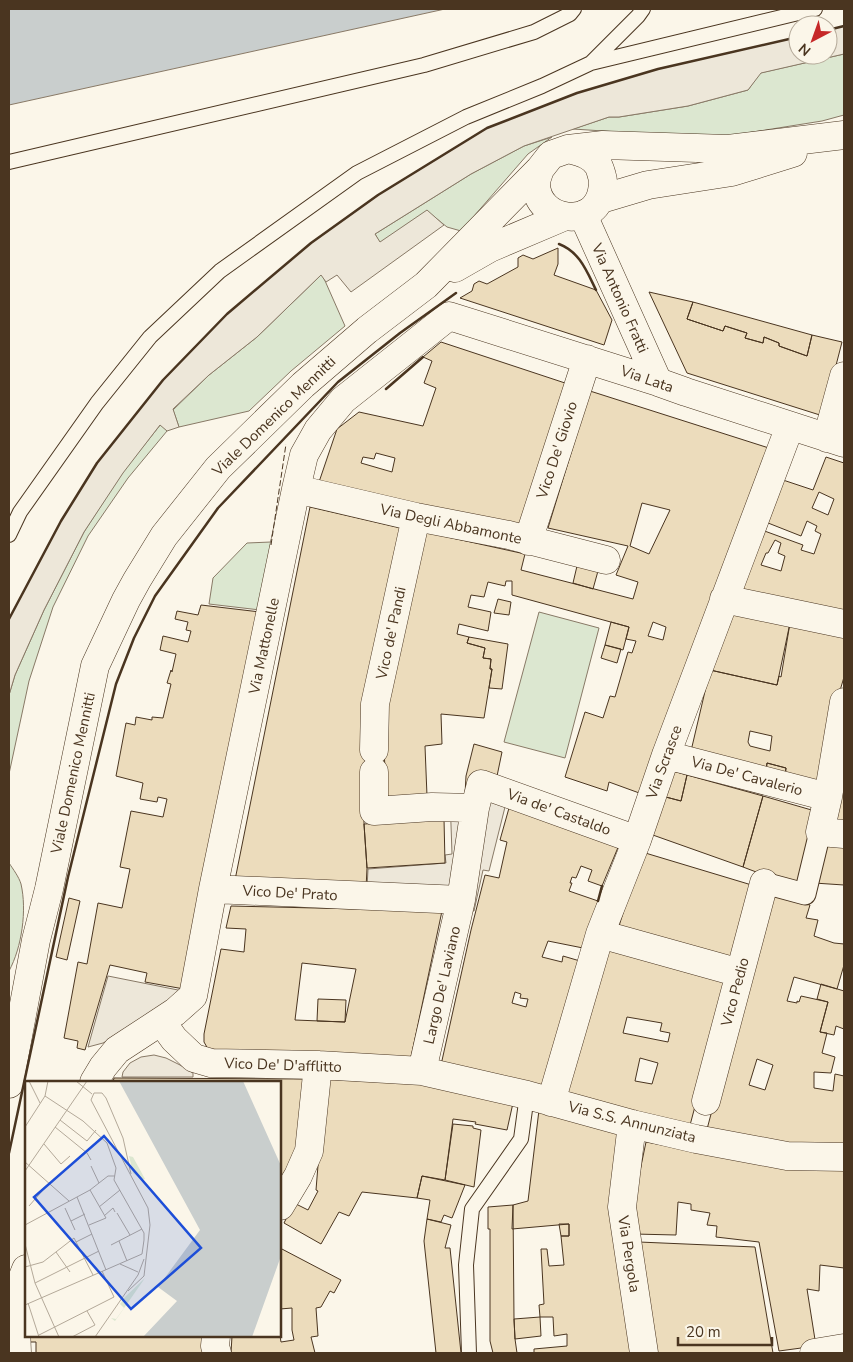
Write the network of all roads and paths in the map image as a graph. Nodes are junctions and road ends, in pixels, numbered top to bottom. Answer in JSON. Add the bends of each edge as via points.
{"nodes":[{"id":1,"x":574,"y":9,"type":"edge"},
{"id":2,"x":643,"y":9,"type":"edge"},
{"id":3,"x":815,"y":9,"type":"edge"},
{"id":4,"x":591,"y":63,"type":"junction"},
{"id":5,"x":844,"y":136,"type":"edge"},
{"id":6,"x":568,"y":150,"type":"junction"},
{"id":7,"x":9,"y":162,"type":"edge"},
{"id":8,"x":540,"y":169,"type":"junction"},
{"id":9,"x":582,"y":210,"type":"junction"},
{"id":10,"x":426,"y":284,"type":"junction"},
{"id":11,"x":449,"y":316,"type":"joint"},
{"id":12,"x":586,"y":359,"type":"junction"},
{"id":13,"x":844,"y":376,"type":"edge"},
{"id":14,"x":658,"y":382,"type":"junction"},
{"id":15,"x":790,"y":426,"type":"junction"},
{"id":16,"x":836,"y":440,"type":"edge"},
{"id":17,"x":296,"y":490,"type":"junction"},
{"id":18,"x":416,"y":517,"type":"junction"},
{"id":19,"x":9,"y":535,"type":"edge"},
{"id":20,"x":528,"y":540,"type":"junction"},
{"id":21,"x":606,"y":560,"type":"dead end"},
{"id":22,"x":724,"y":599,"type":"junction"},
{"id":23,"x":844,"y":624,"type":"edge"},
{"id":24,"x":844,"y":702,"type":"edge"},
{"id":25,"x":666,"y":755,"type":"junction"},
{"id":26,"x":478,"y":796,"type":"junction"},
{"id":27,"x":828,"y":797,"type":"junction"},
{"id":28,"x":374,"y":810,"type":"joint"},
{"id":29,"x":832,"y":833,"type":"edge"},
{"id":30,"x":637,"y":840,"type":"junction"},
{"id":31,"x":764,"y":883,"type":"joint"},
{"id":32,"x":213,"y":890,"type":"junction"},
{"id":33,"x":461,"y":900,"type":"junction"},
{"id":34,"x":600,"y":934,"type":"junction"},
{"id":35,"x":36,"y":940,"type":"junction"},
{"id":36,"x":740,"y":973,"type":"junction"},
{"id":37,"x":9,"y":992,"type":"edge"},
{"id":38,"x":161,"y":1021,"type":"junction"},
{"id":39,"x":318,"y":1065,"type":"junction"},
{"id":40,"x":422,"y":1071,"type":"junction"},
{"id":41,"x":95,"y":1081,"type":"edge"},
{"id":42,"x":9,"y":1084,"type":"edge"},
{"id":43,"x":539,"y":1098,"type":"junction"},
{"id":44,"x":706,"y":1101,"type":"dead end"},
{"id":45,"x":632,"y":1124,"type":"junction"},
{"id":46,"x":844,"y":1157,"type":"edge"},
{"id":47,"x":281,"y":1204,"type":"edge"},
{"id":48,"x":25,"y":1272,"type":"edge"},
{"id":49,"x":216,"y":1337,"type":"edge"},
{"id":50,"x":844,"y":1348,"type":"edge"},
{"id":51,"x":17,"y":1353,"type":"edge"},
{"id":52,"x":217,"y":1353,"type":"edge"},
{"id":53,"x":469,"y":1353,"type":"edge"},
{"id":54,"x":644,"y":1353,"type":"edge"},
{"id":55,"x":814,"y":1353,"type":"edge"}],
"edges":[{"from":1,"to":7,"type":"lane","via":[[534,32],[424,65]]},
{"from":2,"to":4,"type":"lane"},
{"from":3,"to":4,"type":"lane"},
{"from":4,"to":19,"type":"lane","via":[[466,117],[357,173],[220,271],[150,337],[96,403],[20,512]]},
{"from":5,"to":6,"type":"street","name":"Viale Domenico Mennitti","via":[[728,149],[603,144]]},
{"from":5,"to":9,"type":"street","name":"Viale Domenico Mennitti","via":[[732,172],[648,186]]},
{"from":6,"to":8,"type":"street","via":[[551,155]]},
{"from":6,"to":9,"type":"street","via":[[585,153],[598,165],[604,182]]},
{"from":8,"to":9,"type":"street","via":[[536,184],[540,198],[549,210]]},
{"from":8,"to":10,"type":"street","name":"Viale Domenico Mennitti"},
{"from":9,"to":10,"type":"street","name":"Viale Domenico Mennitti","via":[[490,248]]},
{"from":9,"to":14,"type":"street","name":"Via Antonio Fratti"},
{"from":10,"to":35,"type":"street","name":"Viale Domenico Mennitti","via":[[303,385],[218,468],[164,536],[137,580],[95,666]]},
{"from":11,"to":12,"type":"street","name":"Via Lata"},
{"from":11,"to":17,"type":"street","name":"Via Mattonelle","via":[[343,400],[318,430],[304,455]]},
{"from":12,"to":14,"type":"street","name":"Via Lata"},
{"from":12,"to":20,"type":"street","name":"Vico De' Giovio"},
{"from":13,"to":16,"type":"street"},
{"from":14,"to":15,"type":"street","name":"Via Lata"},
{"from":15,"to":16,"type":"street","name":"Via Lata"},
{"from":15,"to":22,"type":"street","name":"Via Scrasce"},
{"from":17,"to":18,"type":"street","name":"Via Degli Abbamonte"},
{"from":17,"to":32,"type":"street","name":"Via Mattonelle"},
{"from":18,"to":20,"type":"street","name":"Via Degli Abbamonte"},
{"from":18,"to":28,"type":"street","name":"Vico de' Pandi","via":[[376,704]]},
{"from":20,"to":21,"type":"street","name":"Via Degli Abbamonte"},
{"from":22,"to":23,"type":"street"},
{"from":22,"to":25,"type":"street","name":"Via Scrasce"},
{"from":24,"to":27,"type":"street"},
{"from":25,"to":27,"type":"street","name":"Via De' Cavalerio"},
{"from":25,"to":30,"type":"street","name":"Via Scrasce"},
{"from":26,"to":28,"type":"street","name":"Via de' Castaldo","via":[[432,807]]},
{"from":26,"to":30,"type":"street","name":"Via de' Castaldo"},
{"from":26,"to":33,"type":"street","name":"Largo De' Laviano"},
{"from":27,"to":29,"type":"street"},
{"from":29,"to":31,"type":"street","via":[[805,894]]},
{"from":30,"to":34,"type":"street","name":"Via Scrasce"},
{"from":31,"to":36,"type":"street","name":"Vico Pedio"},
{"from":32,"to":33,"type":"street","name":"Vico De' Prato"},
{"from":32,"to":38,"type":"street","name":"Via Mattonelle","via":[[193,996]]},
{"from":33,"to":40,"type":"street","name":"Largo De' Laviano"},
{"from":34,"to":36,"type":"street"},
{"from":34,"to":43,"type":"street","name":"Via Scrasce"},
{"from":35,"to":37,"type":"street","name":"Viale Domenico Mennitti"},
{"from":35,"to":42,"type":"street","name":"Viale Domenico Mennitti"},
{"from":36,"to":44,"type":"street","name":"Vico Pedio"},
{"from":38,"to":39,"type":"street","name":"Vico De' D'afflitto","via":[[174,1040],[194,1058],[211,1063]]},
{"from":38,"to":41,"type":"street","name":"Via Mattonelle","via":[[117,1050]]},
{"from":39,"to":40,"type":"street","name":"Vico De' D'afflitto"},
{"from":39,"to":47,"type":"street","via":[[309,1151]]},
{"from":40,"to":43,"type":"street","name":"Via S.S. Annunziata"},
{"from":43,"to":45,"type":"street","name":"Via S.S. Annunziata"},
{"from":43,"to":53,"type":"lane","via":[[522,1139],[472,1209],[466,1265]]},
{"from":45,"to":46,"type":"street","name":"Via S.S. Annunziata","via":[[787,1156]]},
{"from":45,"to":54,"type":"street","name":"Via Pergola","via":[[622,1207]]},
{"from":48,"to":51,"type":"street","via":[[15,1298]]},
{"from":49,"to":52,"type":"street"},
{"from":50,"to":55,"type":"street"}]}
